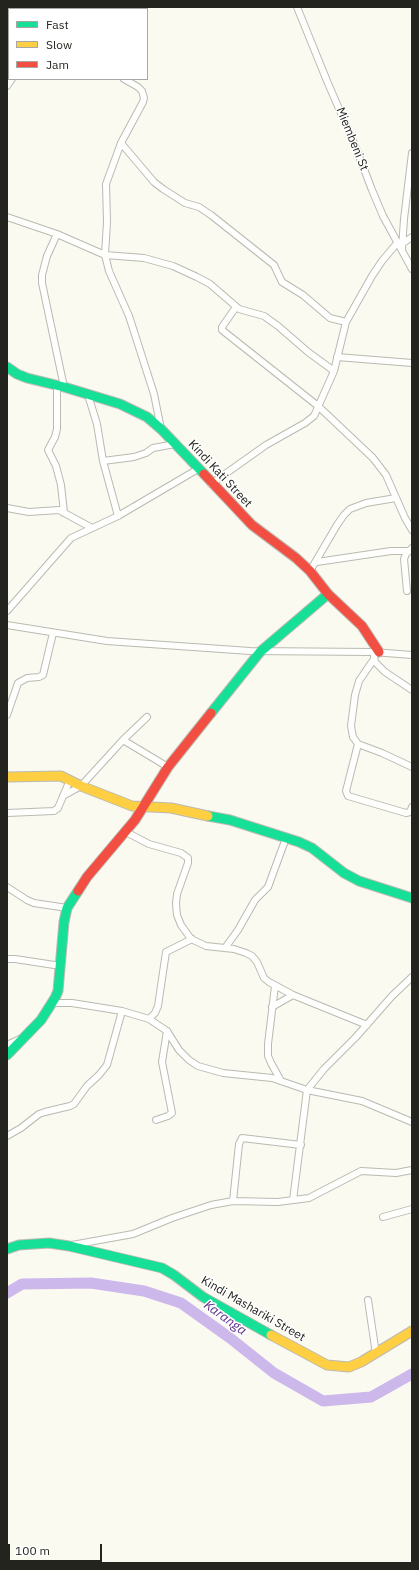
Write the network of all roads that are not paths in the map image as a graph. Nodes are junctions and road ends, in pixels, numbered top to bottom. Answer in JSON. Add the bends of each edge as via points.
{"nodes":[{"id":1,"x":297,"y":7,"type":"edge"},
{"id":2,"x":126,"y":80,"type":"edge"},
{"id":3,"x":121,"y":143,"type":"junction"},
{"id":4,"x":412,"y":153,"type":"edge"},
{"id":5,"x":7,"y":217,"type":"edge"},
{"id":6,"x":57,"y":234,"type":"junction"},
{"id":7,"x":412,"y":237,"type":"edge"},
{"id":8,"x":401,"y":245,"type":"junction"},
{"id":9,"x":105,"y":255,"type":"junction"},
{"id":10,"x":412,"y":269,"type":"edge"},
{"id":11,"x":236,"y":307,"type":"junction"},
{"id":12,"x":346,"y":322,"type":"junction"},
{"id":13,"x":338,"y":357,"type":"junction"},
{"id":14,"x":412,"y":364,"type":"edge"},
{"id":15,"x":7,"y":367,"type":"edge"},
{"id":16,"x":334,"y":371,"type":"junction"},
{"id":17,"x":61,"y":386,"type":"junction"},
{"id":18,"x":88,"y":394,"type":"junction"},
{"id":19,"x":318,"y":406,"type":"junction"},
{"id":20,"x":161,"y":429,"type":"junction"},
{"id":21,"x":175,"y":444,"type":"junction"},
{"id":22,"x":103,"y":461,"type":"junction"},
{"id":23,"x":198,"y":469,"type":"junction"},
{"id":24,"x":211,"y":484,"type":"junction"},
{"id":25,"x":396,"y":498,"type":"junction"},
{"id":26,"x":7,"y":508,"type":"edge"},
{"id":27,"x":64,"y":513,"type":"junction"},
{"id":28,"x":118,"y":516,"type":"junction"},
{"id":29,"x":92,"y":528,"type":"junction"},
{"id":30,"x":412,"y":530,"type":"edge"},
{"id":31,"x":410,"y":550,"type":"edge"},
{"id":32,"x":317,"y":562,"type":"junction"},
{"id":33,"x":310,"y":572,"type":"junction"},
{"id":34,"x":407,"y":591,"type":"dead end"},
{"id":35,"x":328,"y":594,"type":"junction"},
{"id":36,"x":7,"y":611,"type":"edge"},
{"id":37,"x":7,"y":625,"type":"edge"},
{"id":38,"x":53,"y":633,"type":"junction"},
{"id":39,"x":260,"y":652,"type":"junction"},
{"id":40,"x":375,"y":654,"type":"junction"},
{"id":41,"x":412,"y":655,"type":"edge"},
{"id":42,"x":412,"y":690,"type":"edge"},
{"id":43,"x":7,"y":715,"type":"edge"},
{"id":44,"x":147,"y":717,"type":"dead end"},
{"id":45,"x":122,"y":740,"type":"junction"},
{"id":46,"x":358,"y":744,"type":"junction"},
{"id":47,"x":168,"y":767,"type":"junction"},
{"id":48,"x":412,"y":767,"type":"edge"},
{"id":49,"x":7,"y":777,"type":"edge"},
{"id":50,"x":70,"y":780,"type":"junction"},
{"id":51,"x":80,"y":786,"type":"junction"},
{"id":52,"x":63,"y":796,"type":"junction"},
{"id":53,"x":144,"y":807,"type":"junction"},
{"id":54,"x":412,"y":807,"type":"edge"},
{"id":55,"x":7,"y":813,"type":"edge"},
{"id":56,"x":126,"y":832,"type":"junction"},
{"id":57,"x":286,"y":838,"type":"junction"},
{"id":58,"x":7,"y":887,"type":"edge"},
{"id":59,"x":412,"y":898,"type":"edge"},
{"id":60,"x":67,"y":908,"type":"junction"},
{"id":61,"x":192,"y":940,"type":"junction"},
{"id":62,"x":226,"y":948,"type":"junction"},
{"id":63,"x":7,"y":959,"type":"edge"},
{"id":64,"x":61,"y":966,"type":"junction"},
{"id":65,"x":412,"y":977,"type":"edge"},
{"id":66,"x":275,"y":986,"type":"junction"},
{"id":67,"x":293,"y":995,"type":"junction"},
{"id":68,"x":52,"y":1003,"type":"junction"},
{"id":69,"x":272,"y":1008,"type":"junction"},
{"id":70,"x":122,"y":1011,"type":"junction"},
{"id":71,"x":150,"y":1019,"type":"junction"},
{"id":72,"x":367,"y":1025,"type":"junction"},
{"id":73,"x":167,"y":1031,"type":"junction"},
{"id":74,"x":23,"y":1038,"type":"junction"},
{"id":75,"x":7,"y":1045,"type":"edge"},
{"id":76,"x":7,"y":1055,"type":"edge"},
{"id":77,"x":281,"y":1081,"type":"junction"},
{"id":78,"x":307,"y":1090,"type":"junction"},
{"id":79,"x":156,"y":1120,"type":"dead end"},
{"id":80,"x":412,"y":1122,"type":"edge"},
{"id":81,"x":7,"y":1136,"type":"edge"},
{"id":82,"x":301,"y":1146,"type":"junction"},
{"id":83,"x":412,"y":1170,"type":"edge"},
{"id":84,"x":293,"y":1200,"type":"junction"},
{"id":85,"x":233,"y":1201,"type":"junction"},
{"id":86,"x":412,"y":1209,"type":"edge"},
{"id":87,"x":383,"y":1217,"type":"dead end"},
{"id":88,"x":69,"y":1246,"type":"junction"},
{"id":89,"x":7,"y":1249,"type":"edge"},
{"id":90,"x":368,"y":1300,"type":"dead end"},
{"id":91,"x":412,"y":1331,"type":"edge"},
{"id":92,"x":376,"y":1354,"type":"junction"}],
"edges":[{"from":1,"to":8,"type":"street","name":"Miembeni St","via":[[383,216]]},
{"from":2,"to":3,"type":"street","via":[[138,87],[144,98]]},
{"from":3,"to":9,"type":"street","via":[[106,184]]},
{"from":3,"to":12,"type":"street","via":[[154,182],[185,203],[211,215],[274,265],[282,282],[303,295],[330,318]]},
{"from":4,"to":8,"type":"street"},
{"from":5,"to":6,"type":"street"},
{"from":6,"to":9,"type":"street"},
{"from":6,"to":17,"type":"street","via":[[47,256],[42,283]]},
{"from":7,"to":8,"type":"street"},
{"from":8,"to":10,"type":"street","name":"Miembeni St"},
{"from":8,"to":12,"type":"street","via":[[372,276]]},
{"from":9,"to":11,"type":"street","via":[[144,258],[173,266],[210,284]]},
{"from":9,"to":20,"type":"street","via":[[109,271],[129,316],[154,394]]},
{"from":11,"to":16,"type":"street","via":[[264,316]]},
{"from":11,"to":19,"type":"street","via":[[222,326],[222,330]]},
{"from":12,"to":13,"type":"street"},
{"from":13,"to":14,"type":"street"},
{"from":13,"to":16,"type":"street"},
{"from":15,"to":17,"type":"street","name":"Kindi Kati Street","via":[[27,378]]},
{"from":16,"to":19,"type":"street"},
{"from":17,"to":18,"type":"street","name":"Kindi Kati Street"},
{"from":17,"to":27,"type":"street","via":[[57,429],[48,450],[61,485]]},
{"from":18,"to":20,"type":"street","name":"Kindi Kati Street","via":[[135,411]]},
{"from":18,"to":22,"type":"street","via":[[97,424]]},
{"from":19,"to":24,"type":"street","via":[[311,419],[266,445]]},
{"from":19,"to":25,"type":"street","via":[[374,458],[386,475]]},
{"from":20,"to":21,"type":"street","name":"Kindi Kati Street"},
{"from":21,"to":22,"type":"street","via":[[153,448],[134,457]]},
{"from":21,"to":23,"type":"street","name":"Kindi Kati Street"},
{"from":22,"to":28,"type":"street"},
{"from":23,"to":24,"type":"street","name":"Kindi Kati Street"},
{"from":23,"to":28,"type":"street"},
{"from":24,"to":33,"type":"street","name":"Kindi Kati Street","via":[[252,526],[296,558]]},
{"from":25,"to":30,"type":"street"},
{"from":25,"to":32,"type":"street","via":[[350,509],[337,525]]},
{"from":26,"to":27,"type":"street","via":[[28,512],[54,510]]},
{"from":27,"to":29,"type":"street"},
{"from":28,"to":29,"type":"street"},
{"from":29,"to":36,"type":"street","via":[[71,538]]},
{"from":31,"to":32,"type":"street"},
{"from":31,"to":34,"type":"street","via":[[405,556],[404,564]]},
{"from":32,"to":33,"type":"street"},
{"from":33,"to":35,"type":"street","name":"Kindi Kati Street"},
{"from":35,"to":39,"type":"street"},
{"from":35,"to":40,"type":"street","name":"Kindi Kati Street","via":[[362,626]]},
{"from":37,"to":38,"type":"street"},
{"from":38,"to":39,"type":"street","via":[[107,641]]},
{"from":38,"to":43,"type":"street","via":[[43,675],[27,678],[18,683]]},
{"from":39,"to":40,"type":"street"},
{"from":39,"to":47,"type":"street"},
{"from":40,"to":41,"type":"street"},
{"from":40,"to":42,"type":"street","via":[[377,665]]},
{"from":40,"to":46,"type":"street","via":[[359,681],[352,712],[353,737]]},
{"from":44,"to":45,"type":"street"},
{"from":45,"to":47,"type":"street"},
{"from":45,"to":51,"type":"street"},
{"from":46,"to":48,"type":"street"},
{"from":46,"to":54,"type":"street","via":[[346,791],[348,796],[406,813],[410,812]]},
{"from":47,"to":53,"type":"street"},
{"from":49,"to":50,"type":"street","via":[[56,776]]},
{"from":50,"to":51,"type":"street"},
{"from":50,"to":52,"type":"street"},
{"from":51,"to":52,"type":"street"},
{"from":51,"to":53,"type":"street","via":[[132,806]]},
{"from":52,"to":55,"type":"street","via":[[54,811]]},
{"from":53,"to":56,"type":"street"},
{"from":53,"to":57,"type":"street","via":[[198,813],[230,820]]},
{"from":56,"to":60,"type":"street","via":[[87,877]]},
{"from":56,"to":61,"type":"street","via":[[148,844],[181,853],[188,858],[176,894],[176,915]]},
{"from":57,"to":59,"type":"street","via":[[312,848],[344,873],[359,881]]},
{"from":57,"to":62,"type":"street","via":[[268,887],[255,900]]},
{"from":58,"to":60,"type":"street","via":[[34,903]]},
{"from":60,"to":64,"type":"street"},
{"from":61,"to":62,"type":"street","via":[[206,946]]},
{"from":61,"to":71,"type":"street","via":[[166,952],[158,1006]]},
{"from":62,"to":66,"type":"street","via":[[252,956],[264,978]]},
{"from":63,"to":64,"type":"street"},
{"from":64,"to":68,"type":"street","via":[[58,991]]},
{"from":65,"to":72,"type":"street"},
{"from":66,"to":67,"type":"street"},
{"from":66,"to":69,"type":"street"},
{"from":67,"to":69,"type":"street"},
{"from":67,"to":72,"type":"street"},
{"from":68,"to":70,"type":"street","via":[[72,1003]]},
{"from":68,"to":74,"type":"street","via":[[41,1020]]},
{"from":69,"to":77,"type":"street","via":[[268,1056]]},
{"from":70,"to":71,"type":"street"},
{"from":70,"to":81,"type":"street","via":[[107,1065],[74,1104],[39,1114]]},
{"from":71,"to":73,"type":"street"},
{"from":72,"to":78,"type":"street","via":[[324,1068]]},
{"from":73,"to":77,"type":"street","via":[[179,1050],[198,1066],[223,1073]]},
{"from":73,"to":79,"type":"street","via":[[162,1062],[172,1113]]},
{"from":74,"to":75,"type":"street"},
{"from":74,"to":76,"type":"street"},
{"from":77,"to":78,"type":"street"},
{"from":78,"to":80,"type":"street","via":[[362,1101]]},
{"from":78,"to":82,"type":"street"},
{"from":82,"to":84,"type":"street"},
{"from":82,"to":85,"type":"street","via":[[242,1138],[239,1144]]},
{"from":83,"to":84,"type":"street","via":[[396,1173],[361,1171],[309,1198]]},
{"from":84,"to":85,"type":"street"},
{"from":85,"to":88,"type":"street","via":[[172,1218],[133,1234]]},
{"from":86,"to":87,"type":"street"},
{"from":88,"to":89,"type":"street","name":"Kindi Mashariki Street","via":[[49,1243],[19,1245]]},
{"from":88,"to":92,"type":"street","name":"Kindi Mashariki Street","via":[[162,1268],[203,1297],[327,1365],[349,1367]]},
{"from":90,"to":92,"type":"street"},
{"from":91,"to":92,"type":"street","name":"Kindi Mashariki Street"}]}
